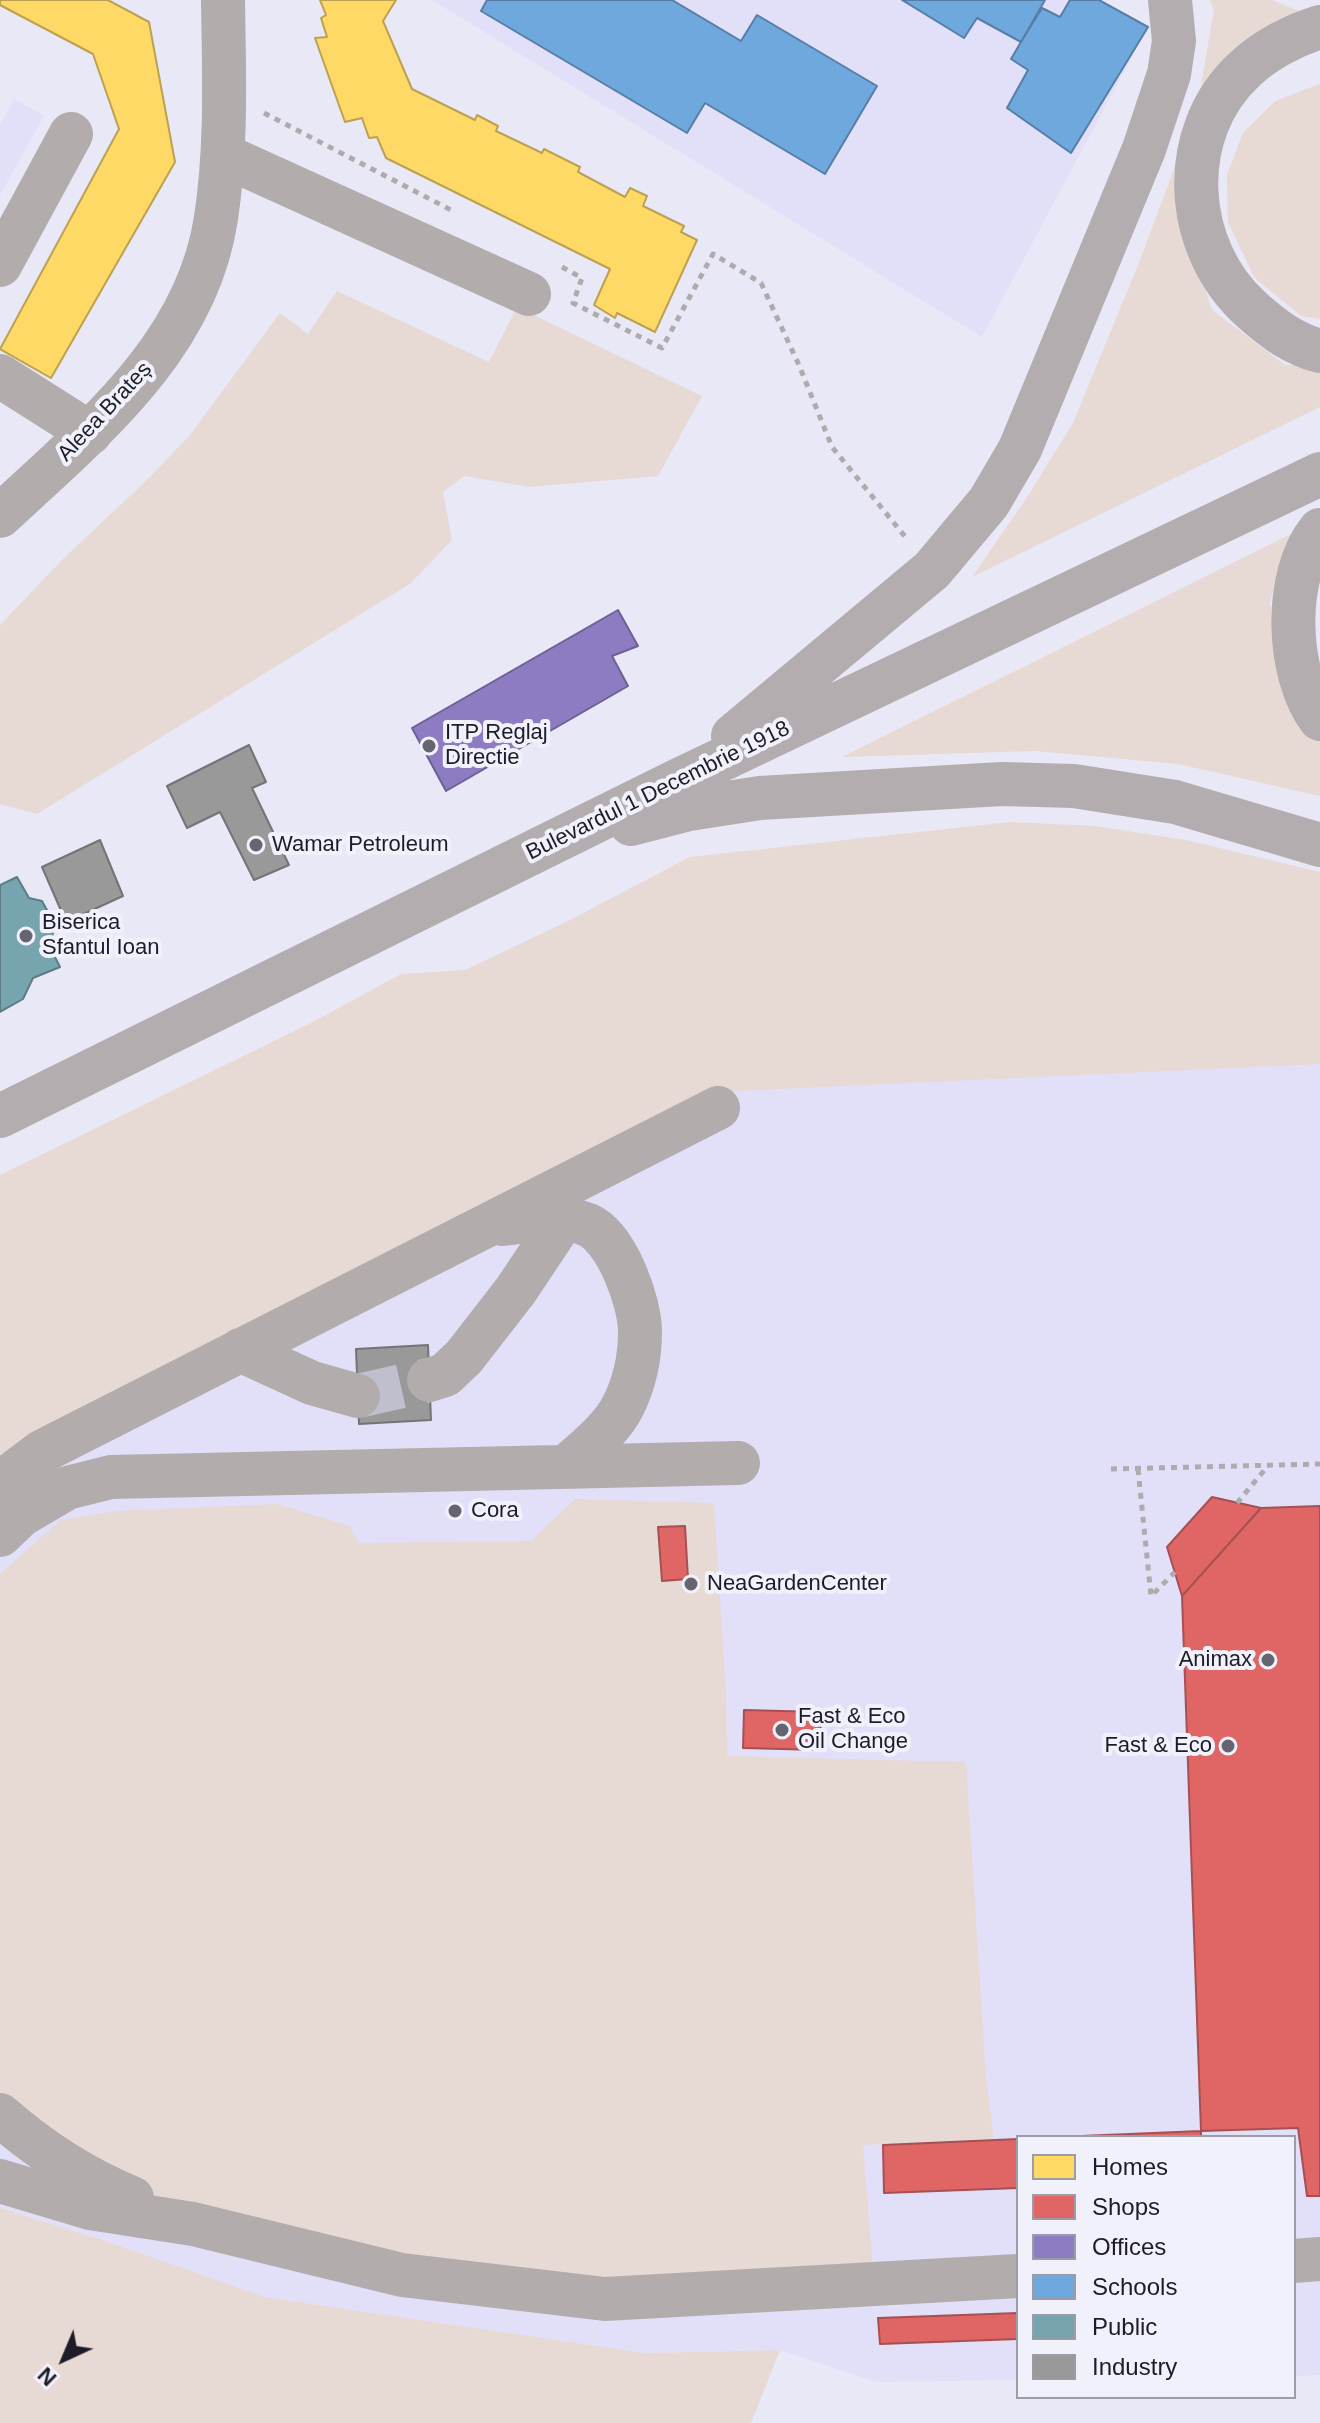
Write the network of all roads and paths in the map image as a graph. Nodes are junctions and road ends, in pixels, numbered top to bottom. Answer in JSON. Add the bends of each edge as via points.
{"nodes":[{"id":1,"x":223,"y":0,"type":"edge"},
{"id":2,"x":1170,"y":0,"type":"edge"},
{"id":3,"x":1320,"y":27,"type":"edge"},
{"id":4,"x":71,"y":134,"type":"dead end"},
{"id":5,"x":223,"y":155,"type":"junction"},
{"id":6,"x":713,"y":254,"type":"dead end"},
{"id":7,"x":0,"y":265,"type":"edge"},
{"id":8,"x":529,"y":294,"type":"dead end"},
{"id":9,"x":1320,"y":351,"type":"edge"},
{"id":10,"x":0,"y":376,"type":"edge"},
{"id":11,"x":90,"y":433,"type":"junction"},
{"id":12,"x":1320,"y":474,"type":"edge"},
{"id":13,"x":0,"y":516,"type":"edge"},
{"id":14,"x":1320,"y":530,"type":"edge"},
{"id":15,"x":932,"y":570,"type":"junction"},
{"id":16,"x":1320,"y":719,"type":"edge"},
{"id":17,"x":679,"y":780,"type":"junction"},
{"id":18,"x":1320,"y":845,"type":"edge"},
{"id":19,"x":449,"y":893,"type":"junction"},
{"id":20,"x":718,"y":1108,"type":"dead end"},
{"id":21,"x":0,"y":1116,"type":"edge"},
{"id":22,"x":562,"y":1221,"type":"junction"},
{"id":23,"x":481,"y":1227,"type":"junction"},
{"id":24,"x":240,"y":1350,"type":"junction"},
{"id":25,"x":429,"y":1380,"type":"tunnel mouth"},
{"id":26,"x":358,"y":1396,"type":"tunnel mouth"},
{"id":27,"x":738,"y":1463,"type":"dead end"},
{"id":28,"x":1320,"y":1464,"type":"edge"},
{"id":29,"x":1268,"y":1466,"type":"junction"},
{"id":30,"x":566,"y":1467,"type":"junction"},
{"id":31,"x":1111,"y":1469,"type":"dead end"},
{"id":32,"x":1138,"y":1469,"type":"junction"},
{"id":33,"x":0,"y":1483,"type":"edge"},
{"id":34,"x":1237,"y":1503,"type":"dead end"},
{"id":35,"x":0,"y":1535,"type":"edge"},
{"id":36,"x":1175,"y":1572,"type":"dead end"},
{"id":37,"x":0,"y":2115,"type":"edge"},
{"id":38,"x":0,"y":2181,"type":"edge"},
{"id":39,"x":193,"y":2224,"type":"junction"},
{"id":40,"x":1320,"y":2259,"type":"edge"},
{"id":41,"x":1296,"y":2261,"type":"edge"},
{"id":42,"x":1016,"y":2276,"type":"edge"}],
"edges":[{"from":1,"to":5,"type":"street","name":"Aleea Brateș"},
{"from":2,"to":15,"type":"main road","via":[[1174,41],[1169,74],[1056,364],[1020,449],[989,502]]},
{"from":3,"to":9,"type":"main road","via":[[1246,68],[1224,94],[1202,140],[1196,188],[1208,245],[1236,294],[1271,327]]},
{"from":4,"to":7,"type":"street"},
{"from":5,"to":8,"type":"street"},
{"from":5,"to":11,"type":"street","name":"Aleea Brateș","via":[[216,220],[193,296],[153,363]]},
{"from":6,"to":15,"type":"path","via":[[761,283],[832,447]]},
{"from":10,"to":11,"type":"street"},
{"from":11,"to":13,"type":"street","name":"Aleea Brateș"},
{"from":12,"to":17,"type":"main road","name":"Bulevardul 1 Decembrie 1918"},
{"from":14,"to":16,"type":"main road","via":[[1301,565],[1294,605],[1295,651],[1304,688]]},
{"from":15,"to":17,"type":"main road"},
{"from":17,"to":19,"type":"main road","name":"Bulevardul 1 Decembrie 1918"},
{"from":18,"to":19,"type":"main road","via":[[1175,802],[1074,786],[1002,784],[760,798],[689,809],[627,825]]},
{"from":19,"to":21,"type":"main road","name":"Bulevardul 1 Decembrie 1918"},
{"from":20,"to":23,"type":"street"},
{"from":22,"to":23,"type":"street","via":[[547,1218]]},
{"from":22,"to":25,"type":"street","via":[[464,1357],[445,1375]]},
{"from":22,"to":30,"type":"street","via":[[589,1225],[617,1252],[640,1329],[637,1368],[623,1406]]},
{"from":23,"to":24,"type":"street"},
{"from":24,"to":26,"type":"street","via":[[312,1383]]},
{"from":24,"to":33,"type":"street","via":[[43,1451]]},
{"from":27,"to":30,"type":"street"},
{"from":28,"to":29,"type":"path"},
{"from":29,"to":32,"type":"path"},
{"from":29,"to":34,"type":"path"},
{"from":30,"to":35,"type":"street","via":[[111,1477],[67,1488],[21,1515]]},
{"from":31,"to":32,"type":"path"},
{"from":32,"to":36,"type":"path","via":[[1151,1596]]},
{"from":37,"to":39,"type":"street","via":[[92,2181]]},
{"from":38,"to":39,"type":"street","via":[[90,2208]]},
{"from":39,"to":42,"type":"street","via":[[402,2275],[605,2299]]},
{"from":40,"to":41,"type":"street"}]}
